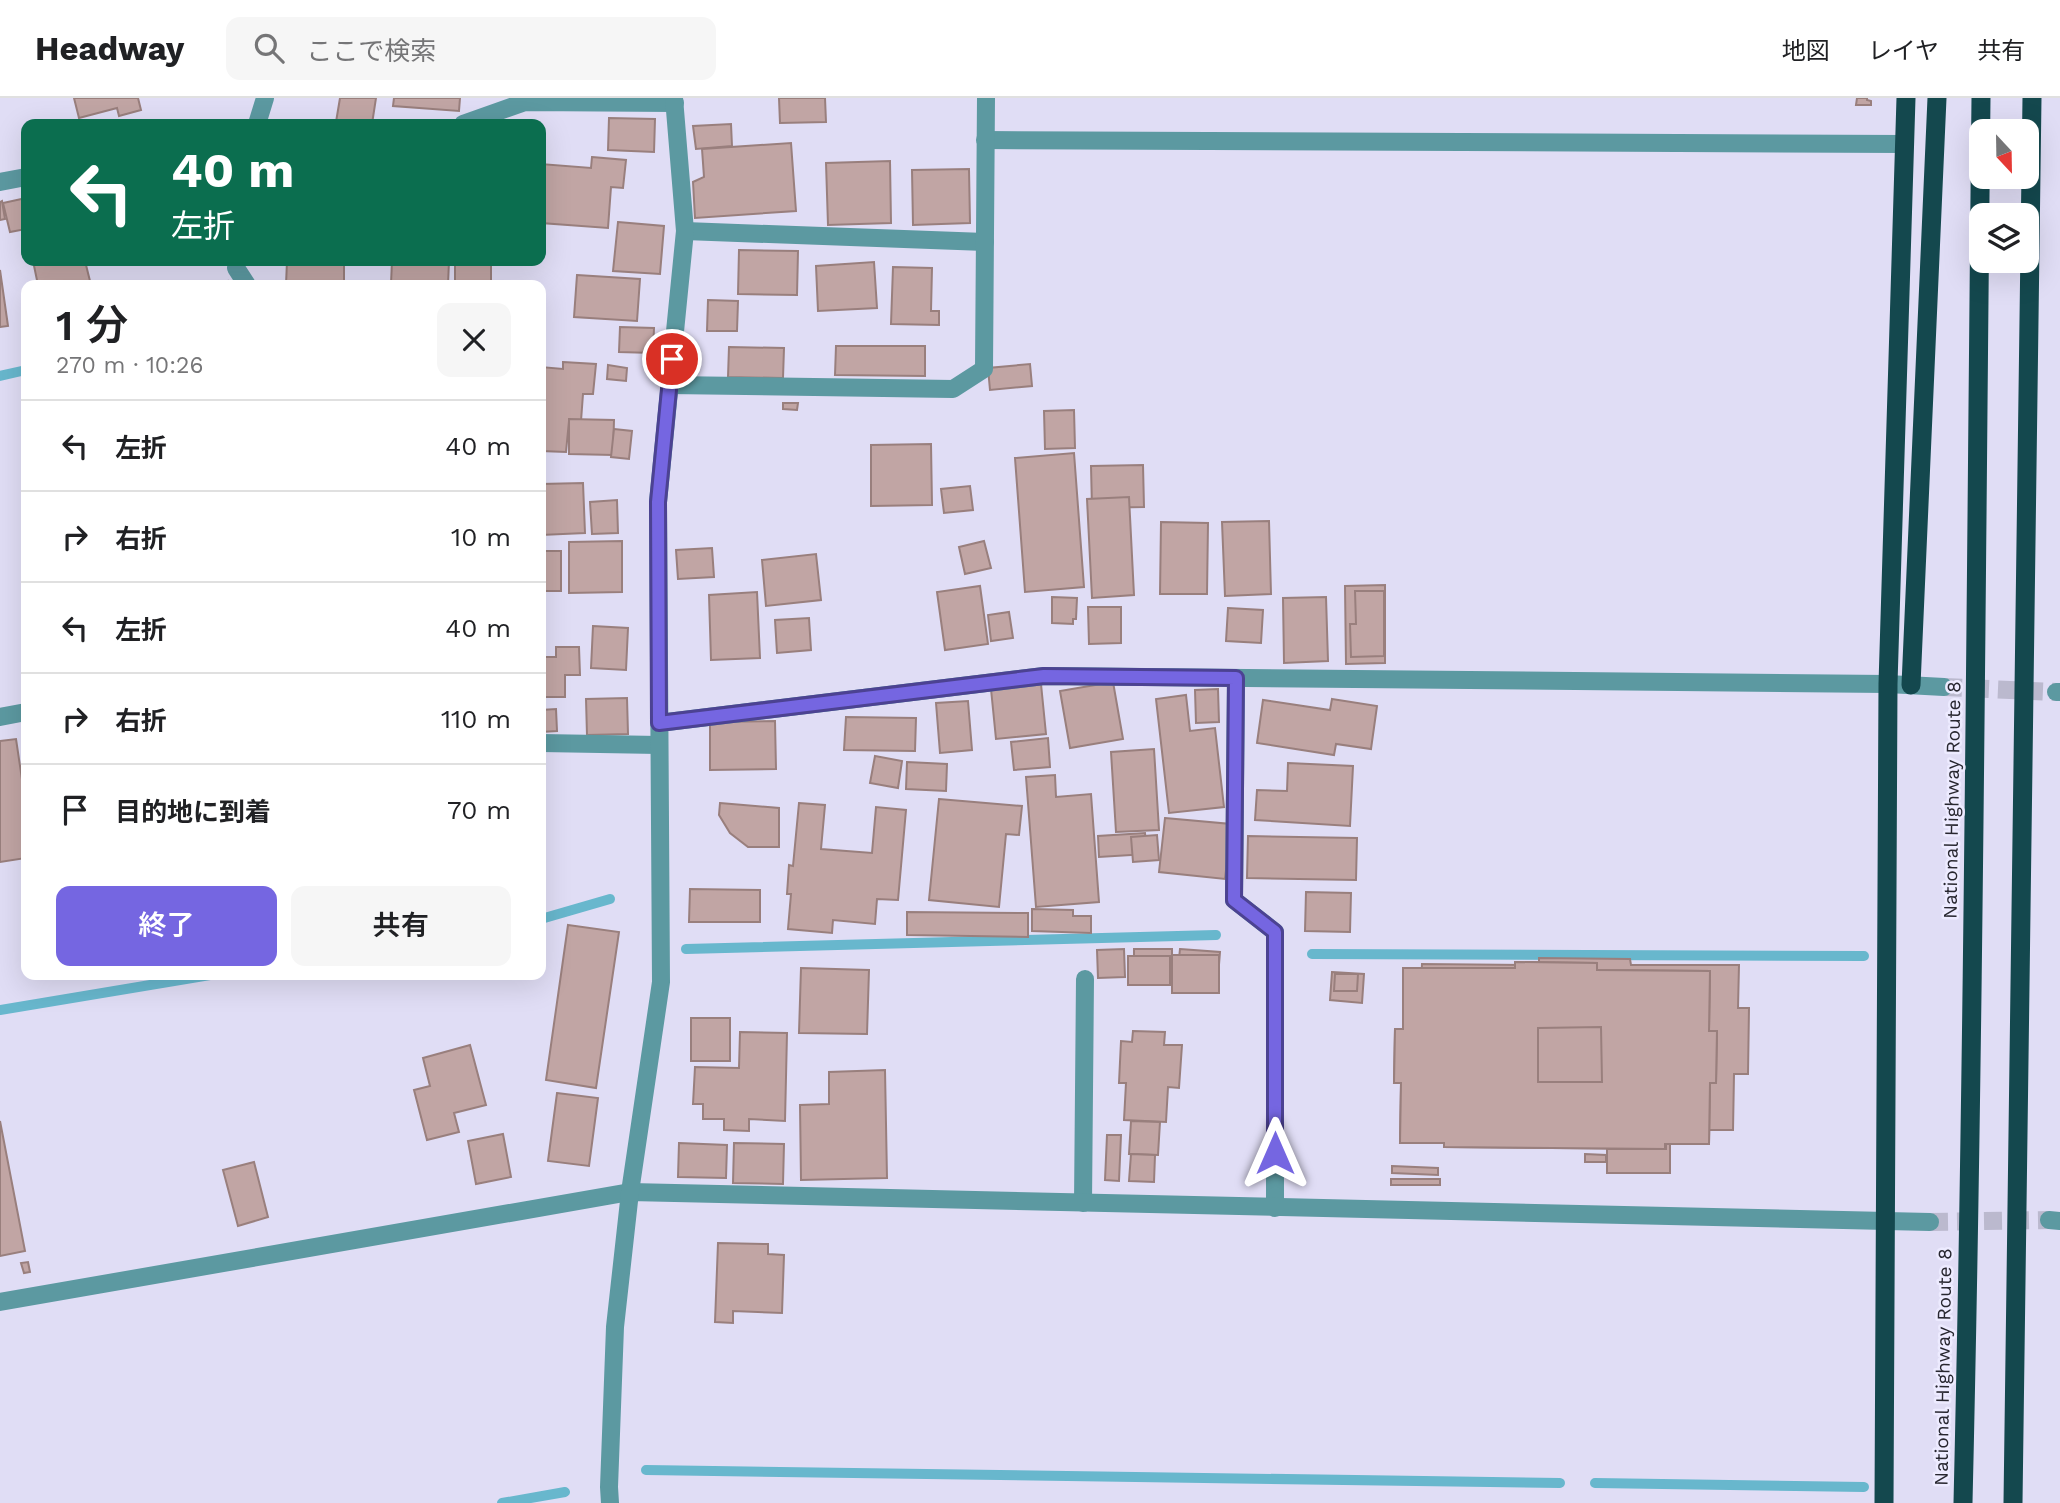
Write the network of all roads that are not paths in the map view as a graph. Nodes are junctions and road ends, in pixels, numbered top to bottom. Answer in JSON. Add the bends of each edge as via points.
{"nodes":[{"id":1,"x":265,"y":98,"type":"edge"},
{"id":2,"x":986,"y":98,"type":"edge"},
{"id":3,"x":1906,"y":98,"type":"edge"},
{"id":4,"x":1937,"y":98,"type":"edge"},
{"id":5,"x":1981,"y":98,"type":"edge"},
{"id":6,"x":2032,"y":98,"type":"edge"},
{"id":7,"x":674,"y":100,"type":"edge"},
{"id":8,"x":259,"y":119,"type":"edge"},
{"id":9,"x":477,"y":119,"type":"edge"},
{"id":10,"x":985,"y":140,"type":"junction"},
{"id":11,"x":1904,"y":144,"type":"junction"},
{"id":12,"x":21,"y":178,"type":"edge"},
{"id":13,"x":0,"y":182,"type":"edge"},
{"id":14,"x":685,"y":231,"type":"junction"},
{"id":15,"x":985,"y":242,"type":"junction"},
{"id":16,"x":669,"y":385,"type":"junction"},
{"id":17,"x":1236,"y":678,"type":"junction"},
{"id":18,"x":1888,"y":684,"type":"junction"},
{"id":19,"x":1911,"y":685,"type":"junction"},
{"id":20,"x":1944,"y":687,"type":"tunnel mouth"},
{"id":21,"x":21,"y":713,"type":"edge"},
{"id":22,"x":0,"y":717,"type":"edge"},
{"id":23,"x":659,"y":723,"type":"junction"},
{"id":24,"x":546,"y":743,"type":"edge"},
{"id":25,"x":659,"y":745,"type":"junction"},
{"id":26,"x":1085,"y":979,"type":"dead end"},
{"id":27,"x":630,"y":1192,"type":"junction"},
{"id":28,"x":1083,"y":1203,"type":"junction"},
{"id":29,"x":1275,"y":1208,"type":"junction"},
{"id":30,"x":1886,"y":1222,"type":"junction"},
{"id":31,"x":1930,"y":1222,"type":"tunnel mouth"},
{"id":32,"x":0,"y":1301,"type":"edge"},
{"id":33,"x":610,"y":1503,"type":"edge"},
{"id":34,"x":1884,"y":1503,"type":"edge"},
{"id":35,"x":1963,"y":1503,"type":"edge"},
{"id":36,"x":2013,"y":1503,"type":"edge"}],
"edges":[{"from":1,"to":8,"type":"street"},
{"from":2,"to":10,"type":"street"},
{"from":3,"to":11,"type":"highway"},
{"from":4,"to":19,"type":"highway"},
{"from":5,"to":35,"type":"highway","name":"National Highway Route 8"},
{"from":6,"to":36,"type":"highway"},
{"from":7,"to":9,"type":"street","via":[[525,102]]},
{"from":7,"to":14,"type":"street"},
{"from":10,"to":11,"type":"street"},
{"from":10,"to":15,"type":"street"},
{"from":11,"to":18,"type":"highway"},
{"from":12,"to":13,"type":"street"},
{"from":14,"to":15,"type":"street"},
{"from":14,"to":16,"type":"street"},
{"from":15,"to":16,"type":"street","via":[[984,369],[953,389]]},
{"from":16,"to":23,"type":"street","via":[[658,502]]},
{"from":17,"to":18,"type":"street"},
{"from":17,"to":23,"type":"street","via":[[1044,676]]},
{"from":17,"to":29,"type":"street","via":[[1234,900],[1275,932]]},
{"from":18,"to":19,"type":"street"},
{"from":18,"to":30,"type":"highway"},
{"from":19,"to":20,"type":"street"},
{"from":21,"to":22,"type":"street"},
{"from":23,"to":25,"type":"street"},
{"from":24,"to":25,"type":"street"},
{"from":25,"to":27,"type":"street","via":[[660,982]]},
{"from":26,"to":28,"type":"street"},
{"from":27,"to":28,"type":"street"},
{"from":27,"to":32,"type":"street"},
{"from":27,"to":33,"type":"street","via":[[615,1328]]},
{"from":28,"to":29,"type":"street"},
{"from":29,"to":30,"type":"street"},
{"from":30,"to":31,"type":"street"},
{"from":30,"to":34,"type":"highway"}]}
